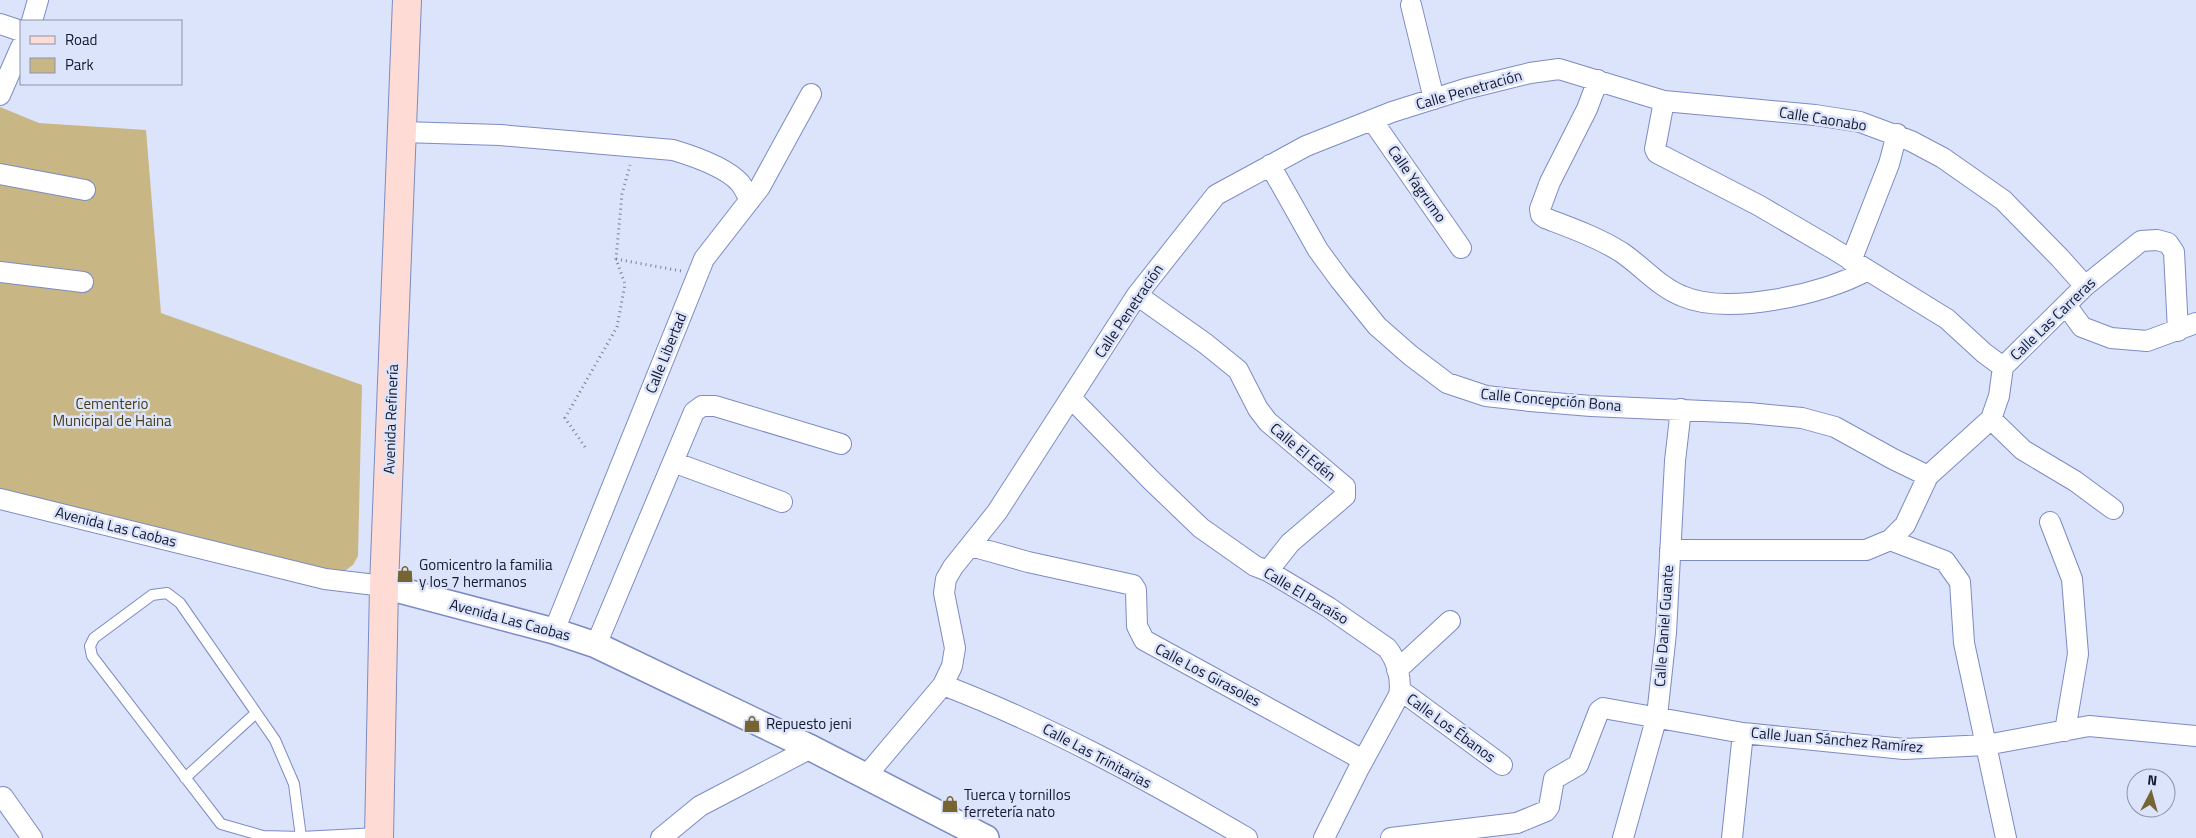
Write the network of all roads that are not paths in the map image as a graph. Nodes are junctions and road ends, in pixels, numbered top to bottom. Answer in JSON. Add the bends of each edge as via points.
{"nodes":[{"id":1,"x":38,"y":0,"type":"edge"},
{"id":2,"x":407,"y":0,"type":"edge"},
{"id":3,"x":1411,"y":5,"type":"dead end"},
{"id":4,"x":32,"y":20,"type":"edge"},
{"id":5,"x":0,"y":24,"type":"edge"},
{"id":6,"x":20,"y":31,"type":"edge"},
{"id":7,"x":20,"y":49,"type":"edge"},
{"id":8,"x":1598,"y":80,"type":"junction"},
{"id":9,"x":811,"y":94,"type":"dead end"},
{"id":10,"x":0,"y":95,"type":"edge"},
{"id":11,"x":1434,"y":99,"type":"junction"},
{"id":12,"x":1664,"y":101,"type":"junction"},
{"id":13,"x":1372,"y":120,"type":"junction"},
{"id":14,"x":402,"y":132,"type":"junction"},
{"id":15,"x":1897,"y":134,"type":"junction"},
{"id":16,"x":1270,"y":165,"type":"junction"},
{"id":17,"x":0,"y":174,"type":"edge"},
{"id":18,"x":85,"y":190,"type":"dead end"},
{"id":19,"x":750,"y":200,"type":"junction"},
{"id":20,"x":1461,"y":248,"type":"dead end"},
{"id":21,"x":1859,"y":266,"type":"junction"},
{"id":22,"x":0,"y":272,"type":"edge"},
{"id":23,"x":82,"y":282,"type":"dead end"},
{"id":24,"x":2085,"y":286,"type":"junction"},
{"id":25,"x":1137,"y":295,"type":"junction"},
{"id":26,"x":2066,"y":305,"type":"junction"},
{"id":27,"x":2187,"y":327,"type":"edge"},
{"id":28,"x":2003,"y":367,"type":"junction"},
{"id":29,"x":1071,"y":398,"type":"junction"},
{"id":30,"x":1681,"y":409,"type":"junction"},
{"id":31,"x":1991,"y":419,"type":"junction"},
{"id":32,"x":841,"y":444,"type":"dead end"},
{"id":33,"x":672,"y":462,"type":"junction"},
{"id":34,"x":1928,"y":476,"type":"junction"},
{"id":35,"x":0,"y":499,"type":"edge"},
{"id":36,"x":782,"y":502,"type":"dead end"},
{"id":37,"x":2113,"y":509,"type":"dead end"},
{"id":38,"x":2050,"y":522,"type":"dead end"},
{"id":39,"x":1890,"y":540,"type":"junction"},
{"id":40,"x":971,"y":546,"type":"junction"},
{"id":41,"x":1670,"y":550,"type":"junction"},
{"id":42,"x":1268,"y":571,"type":"junction"},
{"id":43,"x":384,"y":586,"type":"junction"},
{"id":44,"x":1450,"y":621,"type":"dead end"},
{"id":45,"x":554,"y":631,"type":"junction"},
{"id":46,"x":596,"y":645,"type":"junction"},
{"id":47,"x":1397,"y":670,"type":"junction"},
{"id":48,"x":943,"y":685,"type":"junction"},
{"id":49,"x":1400,"y":690,"type":"junction"},
{"id":50,"x":256,"y":713,"type":"junction"},
{"id":51,"x":1657,"y":716,"type":"junction"},
{"id":52,"x":2065,"y":731,"type":"junction"},
{"id":53,"x":1743,"y":733,"type":"junction"},
{"id":54,"x":2196,"y":736,"type":"edge"},
{"id":55,"x":1986,"y":746,"type":"junction"},
{"id":56,"x":811,"y":748,"type":"junction"},
{"id":57,"x":1363,"y":760,"type":"junction"},
{"id":58,"x":1502,"y":765,"type":"dead end"},
{"id":59,"x":866,"y":776,"type":"junction"},
{"id":60,"x":186,"y":778,"type":"junction"},
{"id":61,"x":3,"y":797,"type":"dead end"},
{"id":62,"x":379,"y":836,"type":"edge"},
{"id":63,"x":301,"y":837,"type":"edge"},
{"id":64,"x":32,"y":838,"type":"edge"},
{"id":65,"x":661,"y":838,"type":"edge"},
{"id":66,"x":986,"y":838,"type":"edge"},
{"id":67,"x":1247,"y":838,"type":"edge"},
{"id":68,"x":1324,"y":838,"type":"edge"},
{"id":69,"x":1391,"y":838,"type":"edge"},
{"id":70,"x":1623,"y":838,"type":"edge"},
{"id":71,"x":1732,"y":838,"type":"edge"},
{"id":72,"x":2006,"y":838,"type":"edge"}],
"edges":[{"from":1,"to":4,"type":"street"},
{"from":2,"to":14,"type":"main road","name":"Avenida Refinería"},
{"from":3,"to":11,"type":"street"},
{"from":5,"to":6,"type":"street"},
{"from":7,"to":10,"type":"street"},
{"from":8,"to":11,"type":"street","name":"Calle Penetración","via":[[1559,69],[1550,70]]},
{"from":8,"to":12,"type":"street","name":"Calle Caonabo"},
{"from":8,"to":21,"type":"street","via":[[1550,182],[1540,209],[1545,218],[1604,242],[1669,289],[1698,301],[1729,304],[1818,290],[1839,284]]},
{"from":9,"to":19,"type":"street","name":"Calle Libertad"},
{"from":11,"to":13,"type":"street","name":"Calle Penetración"},
{"from":12,"to":15,"type":"street","name":"Calle Caonabo","via":[[1815,115],[1860,122]]},
{"from":12,"to":21,"type":"street","via":[[1655,148],[1657,154],[1758,205]]},
{"from":13,"to":16,"type":"street","name":"Calle Penetración","via":[[1306,146]]},
{"from":13,"to":20,"type":"street","name":"Calle Yagrumo"},
{"from":14,"to":19,"type":"street","via":[[500,135],[673,150],[692,155],[731,174]]},
{"from":14,"to":43,"type":"main road","name":"Avenida Refinería"},
{"from":15,"to":21,"type":"street"},
{"from":15,"to":24,"type":"street","name":"Calle Caonabo","via":[[1942,158],[2003,200]]},
{"from":16,"to":25,"type":"street","name":"Calle Penetración","via":[[1216,195]]},
{"from":16,"to":30,"type":"street","name":"Calle Concepción Bona","via":[[1318,250],[1377,326],[1447,383],[1486,396],[1530,401]]},
{"from":17,"to":18,"type":"street"},
{"from":19,"to":45,"type":"street","name":"Calle Libertad","via":[[704,259]]},
{"from":21,"to":28,"type":"street","via":[[1947,320]]},
{"from":22,"to":23,"type":"street"},
{"from":24,"to":26,"type":"street","name":"Calle Las Carreras"},
{"from":24,"to":27,"type":"street","name":"Calle Las Carreras","via":[[2141,241],[2157,240],[2168,244],[2174,252]]},
{"from":25,"to":29,"type":"street","name":"Calle Penetración"},
{"from":25,"to":42,"type":"street","name":"Calle El Edén","via":[[1238,370],[1268,422],[1345,487],[1345,496],[1290,543]]},
{"from":26,"to":27,"type":"street","via":[[2082,327],[2112,338],[2147,342]]},
{"from":26,"to":28,"type":"street","name":"Calle Las Carreras"},
{"from":28,"to":31,"type":"street","name":"Calle Las Carreras","via":[[1999,396]]},
{"from":29,"to":40,"type":"street","name":"Calle Penetración","via":[[997,512]]},
{"from":29,"to":42,"type":"street","name":"Calle El Paraíso","via":[[1201,528],[1255,566]]},
{"from":30,"to":34,"type":"street","name":"Calle Concepción Bona","via":[[1802,418],[1835,427]]},
{"from":30,"to":41,"type":"street","name":"Calle Daniel Guante"},
{"from":31,"to":34,"type":"street","name":"Calle Las Carreras"},
{"from":31,"to":37,"type":"street","via":[[2023,450],[2075,481]]},
{"from":32,"to":33,"type":"street","via":[[715,406],[702,406],[694,412]]},
{"from":33,"to":36,"type":"street"},
{"from":33,"to":46,"type":"street"},
{"from":34,"to":39,"type":"street","name":"Calle Las Carreras","via":[[1905,525]]},
{"from":35,"to":43,"type":"street","name":"Avenida Las Caobas","via":[[325,579]]},
{"from":38,"to":52,"type":"street","via":[[2072,580],[2078,654]]},
{"from":39,"to":41,"type":"street","name":"Calle Las Carreras","via":[[1866,550]]},
{"from":39,"to":55,"type":"street","via":[[1945,561],[1960,582],[1964,643]]},
{"from":40,"to":48,"type":"street","name":"Calle Penetración","via":[[953,567],[944,585],[953,631],[954,657]]},
{"from":40,"to":57,"type":"street","name":"Calle Los Girasoles","via":[[1132,585],[1136,590],[1137,626],[1151,646]]},
{"from":41,"to":51,"type":"street","name":"Calle Daniel Guante"},
{"from":42,"to":47,"type":"street","name":"Calle El Paraíso","via":[[1387,648]]},
{"from":43,"to":45,"type":"street","name":"Avenida Las Caobas"},
{"from":43,"to":62,"type":"main road","name":"Avenida Refinería"},
{"from":44,"to":47,"type":"street"},
{"from":45,"to":46,"type":"street","name":"Avenida Las Caobas"},
{"from":46,"to":56,"type":"street","name":"Avenida Las Caobas"},
{"from":47,"to":49,"type":"street","name":"Calle El Paraíso"},
{"from":48,"to":59,"type":"street","name":"Calle Penetración"},
{"from":48,"to":67,"type":"street","name":"Calle Las Trinitarias","via":[[1061,735]]},
{"from":49,"to":57,"type":"street"},
{"from":49,"to":58,"type":"street","name":"Calle Los Ébanos"},
{"from":50,"to":60,"type":"lane"},
{"from":50,"to":60,"type":"lane","via":[[180,602],[167,593],[152,595],[94,638],[90,646],[92,656]]},
{"from":50,"to":63,"type":"lane","via":[[275,740],[294,784]]},
{"from":51,"to":53,"type":"street","name":"Calle Juan Sánchez Ramírez"},
{"from":51,"to":69,"type":"street","name":"Calle Juan Sánchez Ramírez","via":[[1608,707],[1598,711],[1578,765],[1554,779],[1549,807],[1541,814],[1517,823]]},
{"from":51,"to":70,"type":"street","name":"Calle Daniel Guante"},
{"from":52,"to":54,"type":"street","name":"Calle Juan Sánchez Ramírez","via":[[2089,726]]},
{"from":52,"to":55,"type":"street","name":"Calle Juan Sánchez Ramírez"},
{"from":53,"to":55,"type":"street","name":"Calle Juan Sánchez Ramírez","via":[[1904,749]]},
{"from":53,"to":71,"type":"street"},
{"from":55,"to":72,"type":"street"},
{"from":56,"to":59,"type":"street","name":"Avenida Las Caobas"},
{"from":56,"to":65,"type":"street","via":[[700,806]]},
{"from":57,"to":68,"type":"street"},
{"from":59,"to":66,"type":"street","name":"Avenida Las Caobas"},
{"from":60,"to":63,"type":"lane","via":[[221,824],[263,836]]},
{"from":61,"to":64,"type":"street"},
{"from":62,"to":63,"type":"lane"}]}
